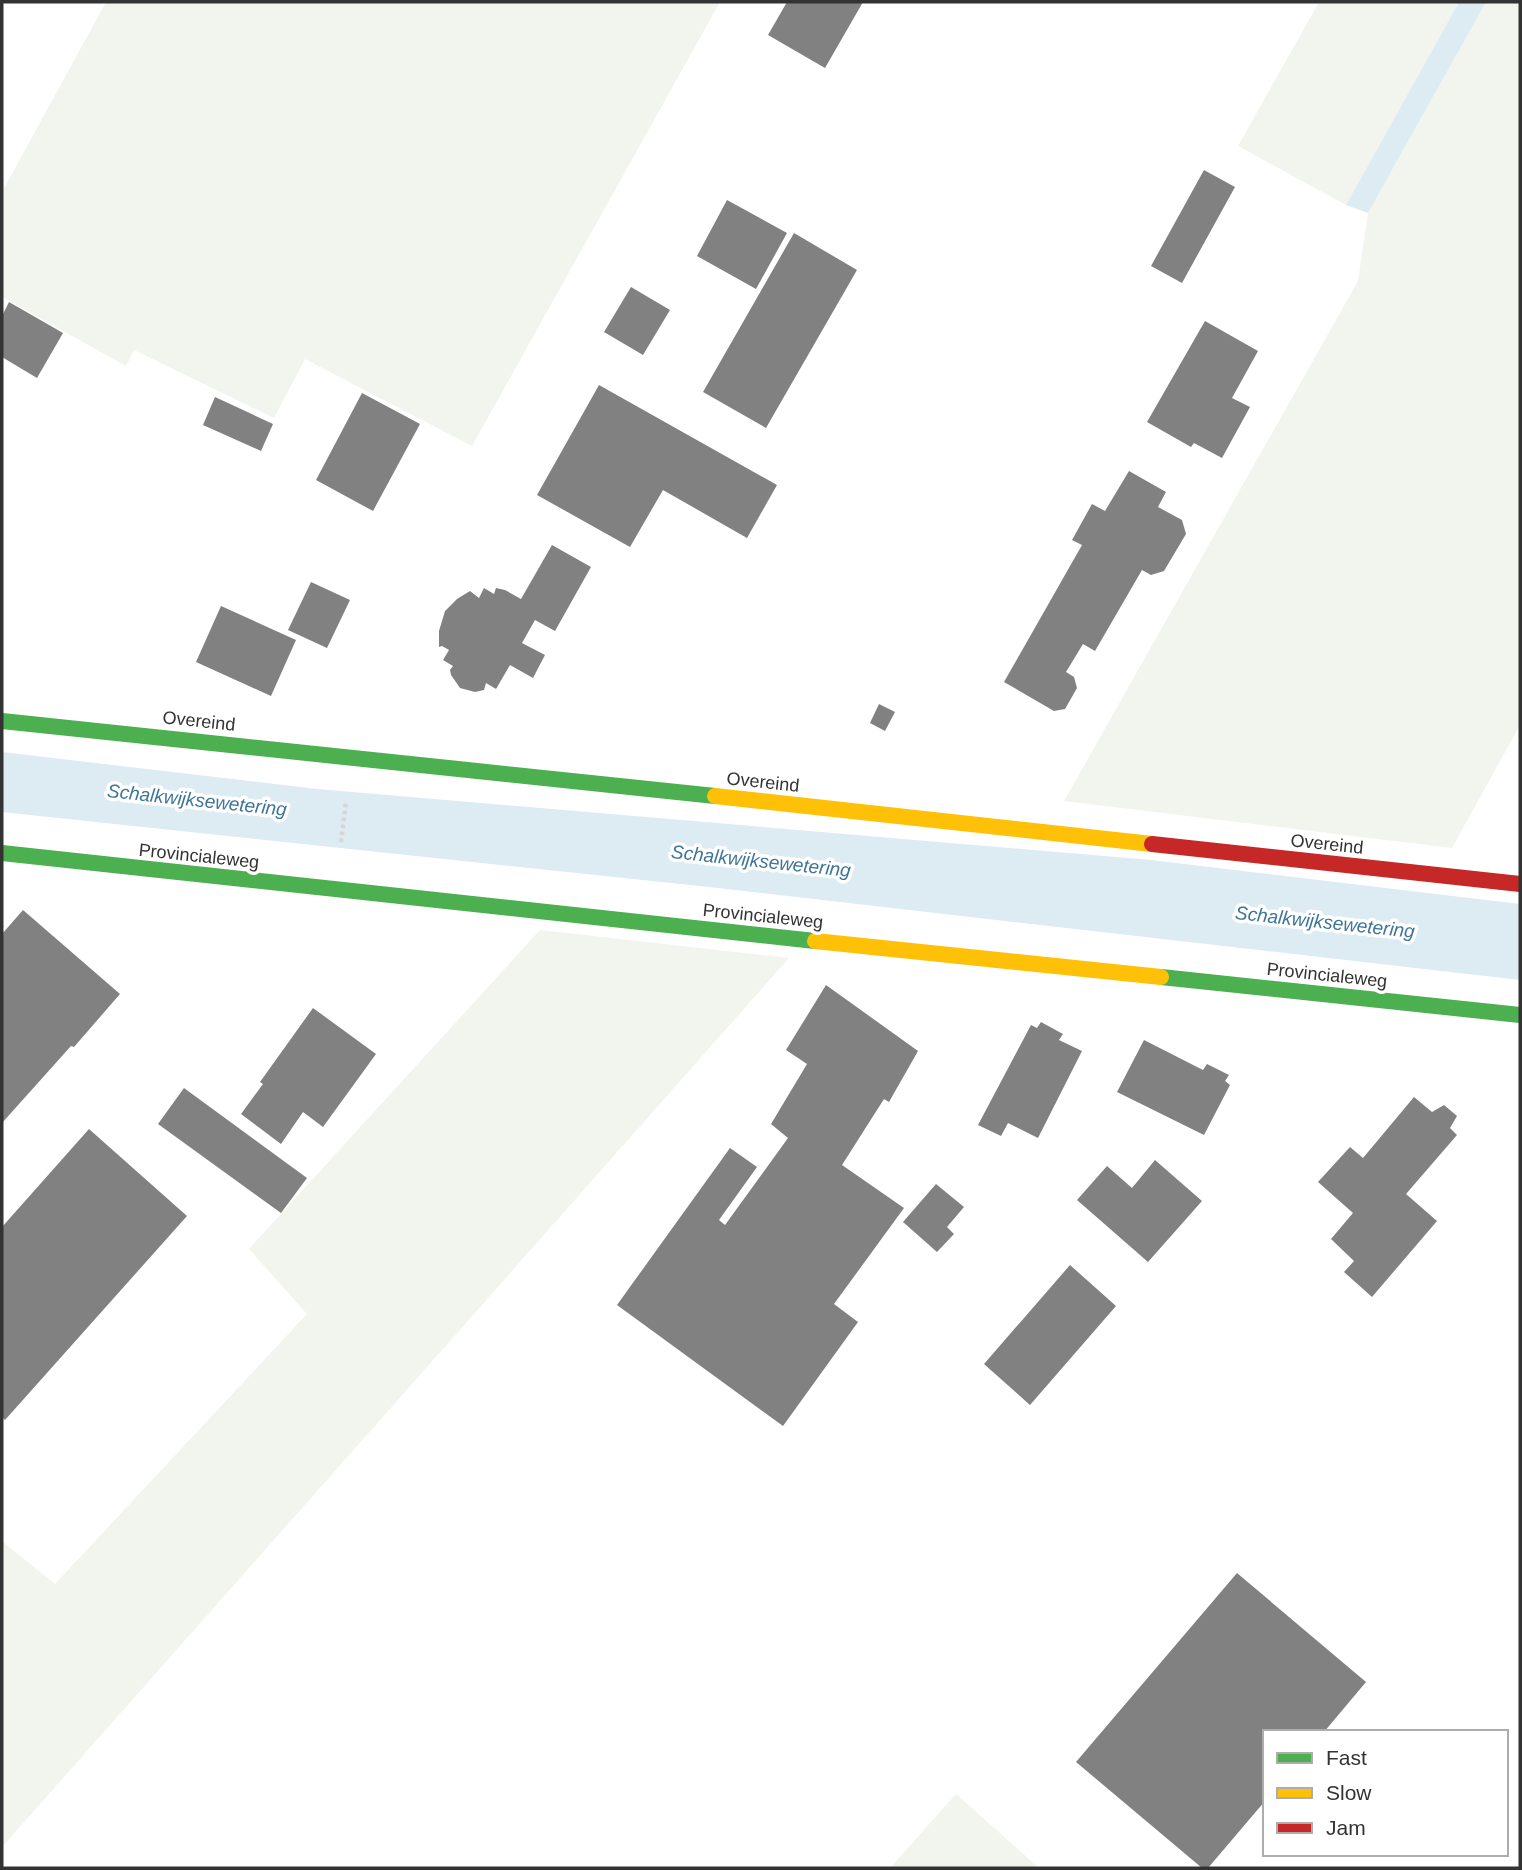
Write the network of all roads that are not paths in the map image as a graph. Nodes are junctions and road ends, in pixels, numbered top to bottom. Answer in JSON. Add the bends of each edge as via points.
{"nodes":[{"id":1,"x":2,"y":721,"type":"edge"},
{"id":2,"x":2,"y":853,"type":"edge"},
{"id":3,"x":1520,"y":884,"type":"edge"},
{"id":4,"x":1520,"y":1015,"type":"edge"}],
"edges":[{"from":1,"to":3,"type":"street","name":"Overeind"},
{"from":2,"to":4,"type":"street","name":"Provincialeweg"}]}
